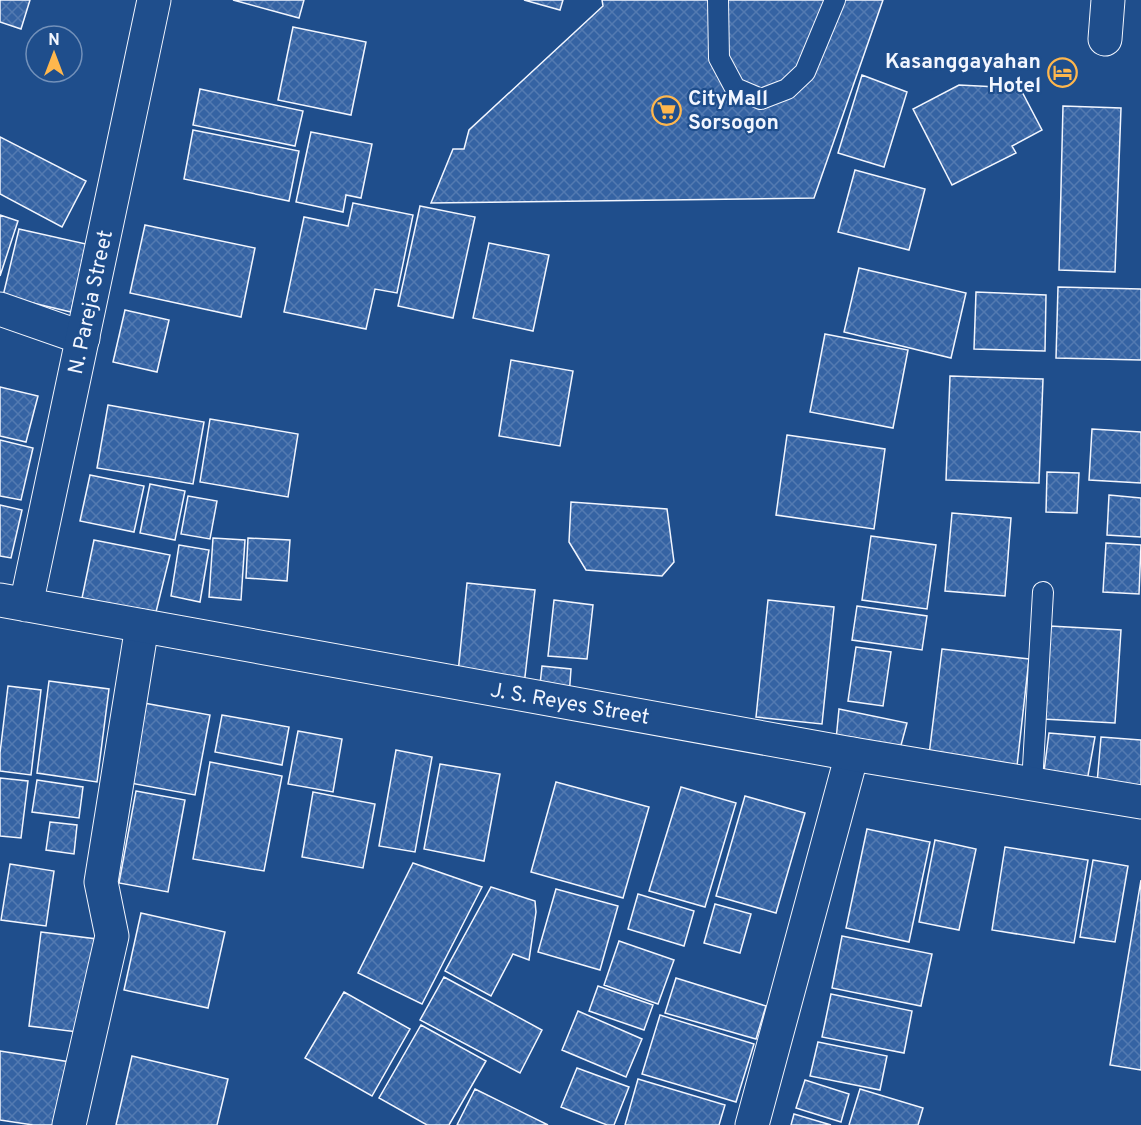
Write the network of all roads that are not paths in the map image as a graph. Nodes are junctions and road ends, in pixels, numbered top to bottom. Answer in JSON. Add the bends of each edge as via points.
{"nodes":[{"id":1,"x":154,"y":0,"type":"edge"},
{"id":2,"x":718,"y":0,"type":"edge"},
{"id":3,"x":835,"y":0,"type":"edge"},
{"id":4,"x":1108,"y":0,"type":"edge"},
{"id":5,"x":1105,"y":39,"type":"dead end"},
{"id":6,"x":0,"y":309,"type":"edge"},
{"id":7,"x":83,"y":338,"type":"junction"},
{"id":8,"x":1043,"y":592,"type":"dead end"},
{"id":9,"x":13,"y":602,"type":"edge"},
{"id":10,"x":142,"y":626,"type":"junction"},
{"id":11,"x":852,"y":754,"type":"junction"},
{"id":12,"x":1032,"y":784,"type":"junction"},
{"id":13,"x":1141,"y":802,"type":"edge"},
{"id":14,"x":69,"y":1125,"type":"edge"},
{"id":15,"x":752,"y":1125,"type":"edge"}],
"edges":[{"from":1,"to":7,"type":"street","name":"N. Pareja Street"},
{"from":2,"to":3,"type":"lane","via":[[719,58],[735,88],[761,99],[787,89],[805,72]]},
{"from":4,"to":5,"type":"street"},
{"from":6,"to":7,"type":"street"},
{"from":7,"to":9,"type":"street","name":"N. Pareja Street"},
{"from":8,"to":12,"type":"lane"},
{"from":9,"to":10,"type":"street","name":"J. S. Reyes Street"},
{"from":10,"to":11,"type":"street","name":"J. S. Reyes Street"},
{"from":10,"to":14,"type":"street","via":[[101,882],[112,936]]},
{"from":11,"to":12,"type":"street","name":"J. S. Reyes Street"},
{"from":11,"to":15,"type":"street"},
{"from":12,"to":13,"type":"street","name":"J. S. Reyes Street"}]}
